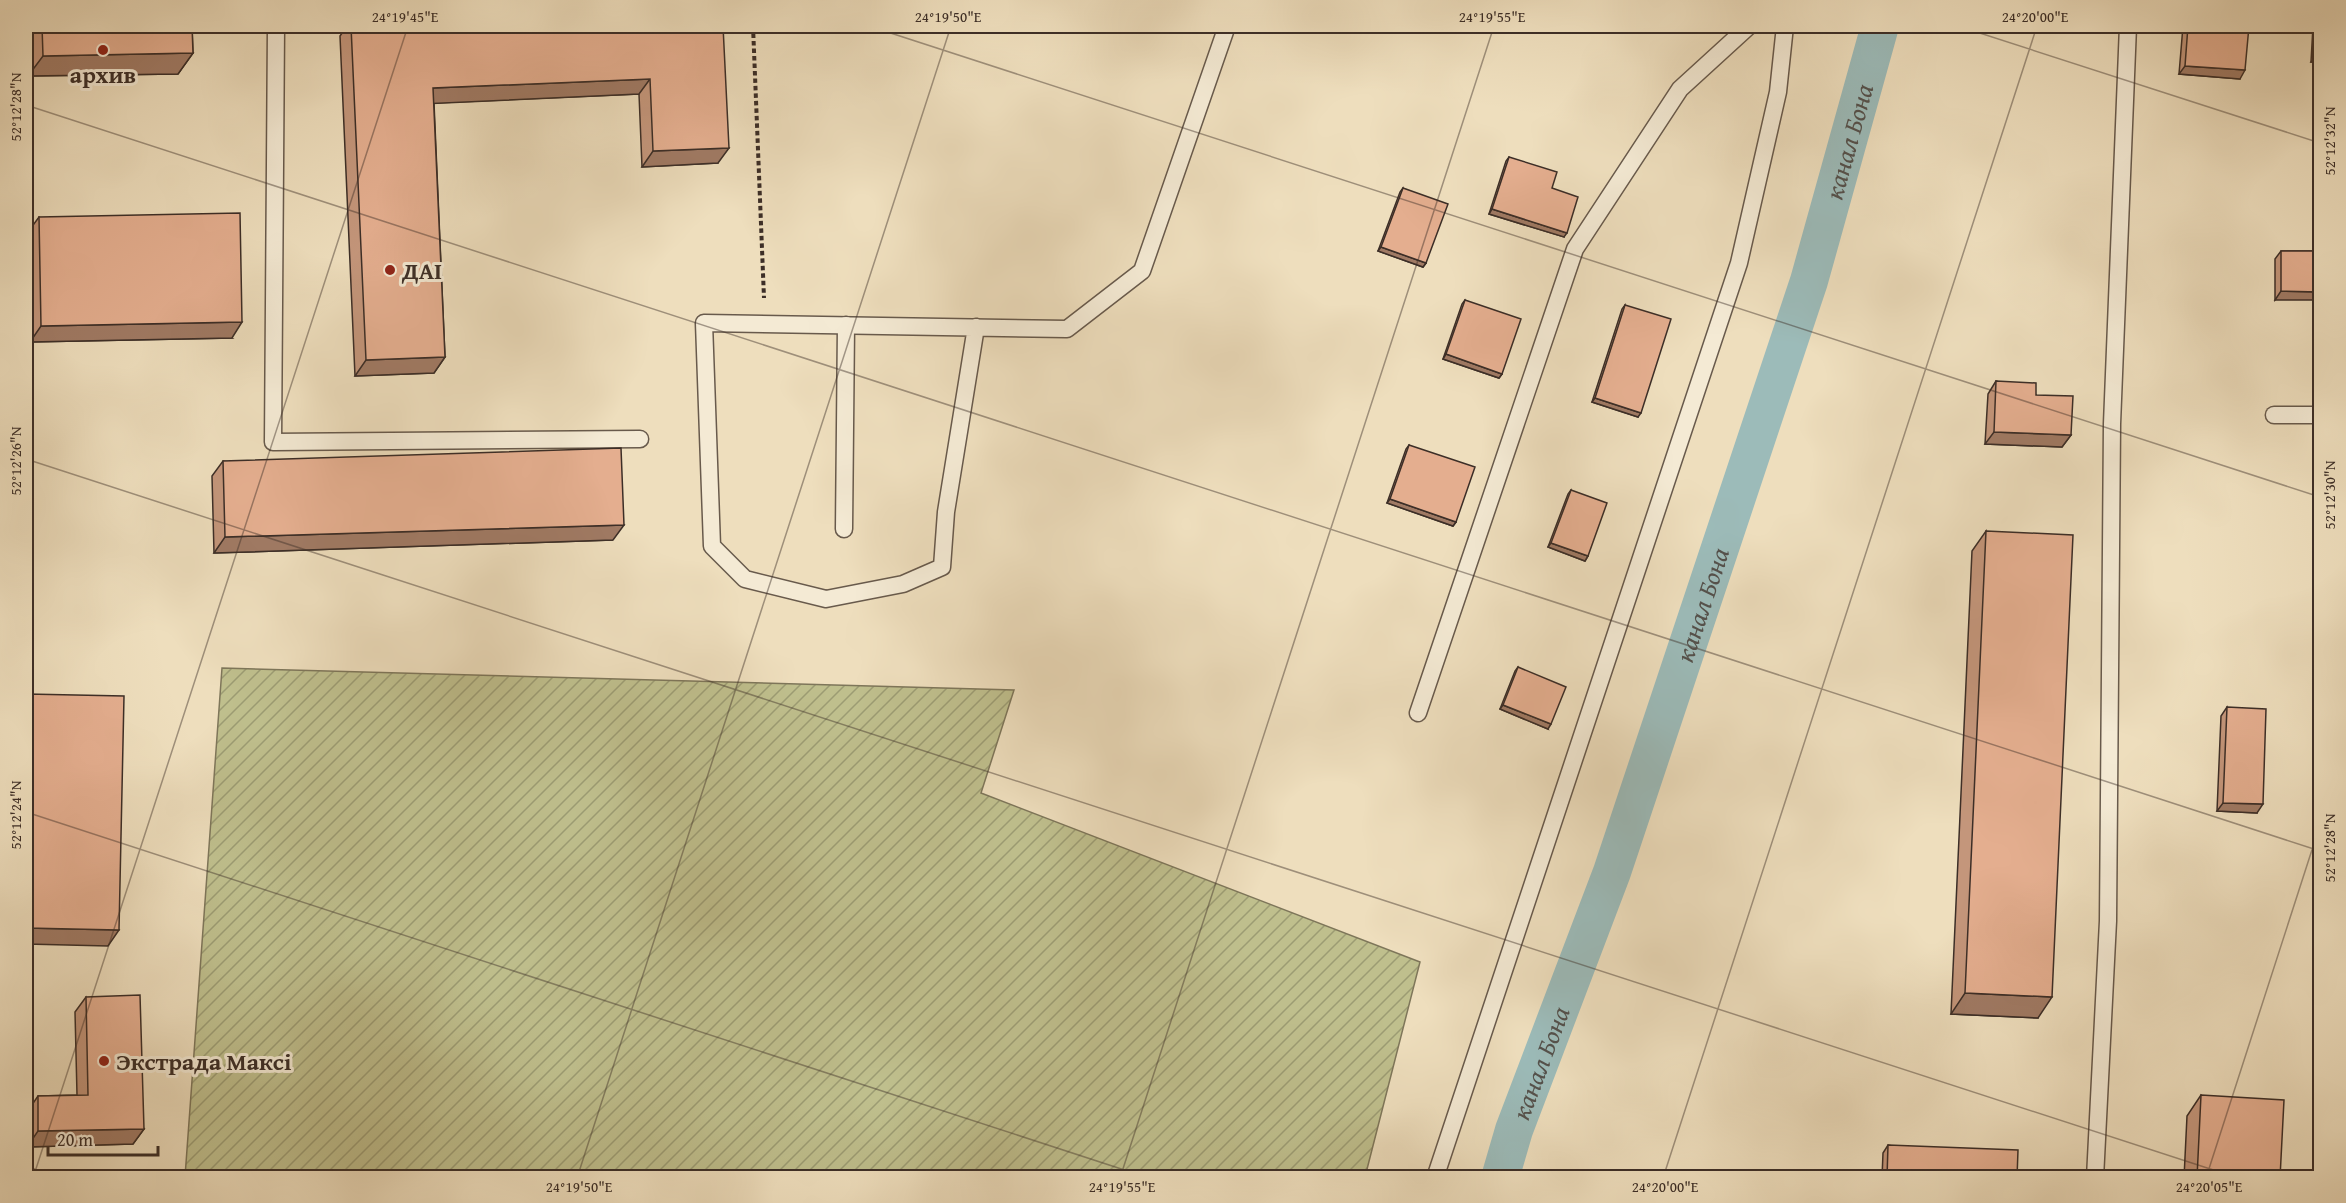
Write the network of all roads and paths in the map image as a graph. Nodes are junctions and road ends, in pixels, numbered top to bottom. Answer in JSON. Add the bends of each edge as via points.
{"nodes":[{"id":1,"x":276,"y":26,"type":"edge"},
{"id":2,"x":753,"y":26,"type":"edge"},
{"id":3,"x":1227,"y":26,"type":"edge"},
{"id":4,"x":1749,"y":26,"type":"edge"},
{"id":5,"x":1785,"y":26,"type":"edge"},
{"id":6,"x":2128,"y":26,"type":"edge"},
{"id":7,"x":765,"y":324,"type":"junction"},
{"id":8,"x":846,"y":325,"type":"junction"},
{"id":9,"x":976,"y":327,"type":"junction"},
{"id":10,"x":2274,"y":415,"type":"dead end"},
{"id":11,"x":2320,"y":415,"type":"edge"},
{"id":12,"x":640,"y":439,"type":"dead end"},
{"id":13,"x":844,"y":529,"type":"dead end"},
{"id":14,"x":1418,"y":713,"type":"dead end"},
{"id":15,"x":1435,"y":1178,"type":"edge"},
{"id":16,"x":2095,"y":1178,"type":"edge"}],
"edges":[{"from":1,"to":12,"type":"lane","via":[[273,442]]},
{"from":2,"to":7,"type":"path"},
{"from":3,"to":9,"type":"lane","via":[[1142,272],[1067,329]]},
{"from":4,"to":14,"type":"lane","via":[[1680,89],[1575,249]]},
{"from":5,"to":15,"type":"lane","via":[[1778,92],[1739,263]]},
{"from":6,"to":16,"type":"lane","via":[[2112,424],[2108,921]]},
{"from":7,"to":8,"type":"lane"},
{"from":7,"to":9,"type":"lane","via":[[704,323],[711,546],[745,579],[826,599],[903,584],[942,567],[946,512]]},
{"from":8,"to":9,"type":"lane"},
{"from":8,"to":13,"type":"lane"},
{"from":10,"to":11,"type":"lane"}]}
